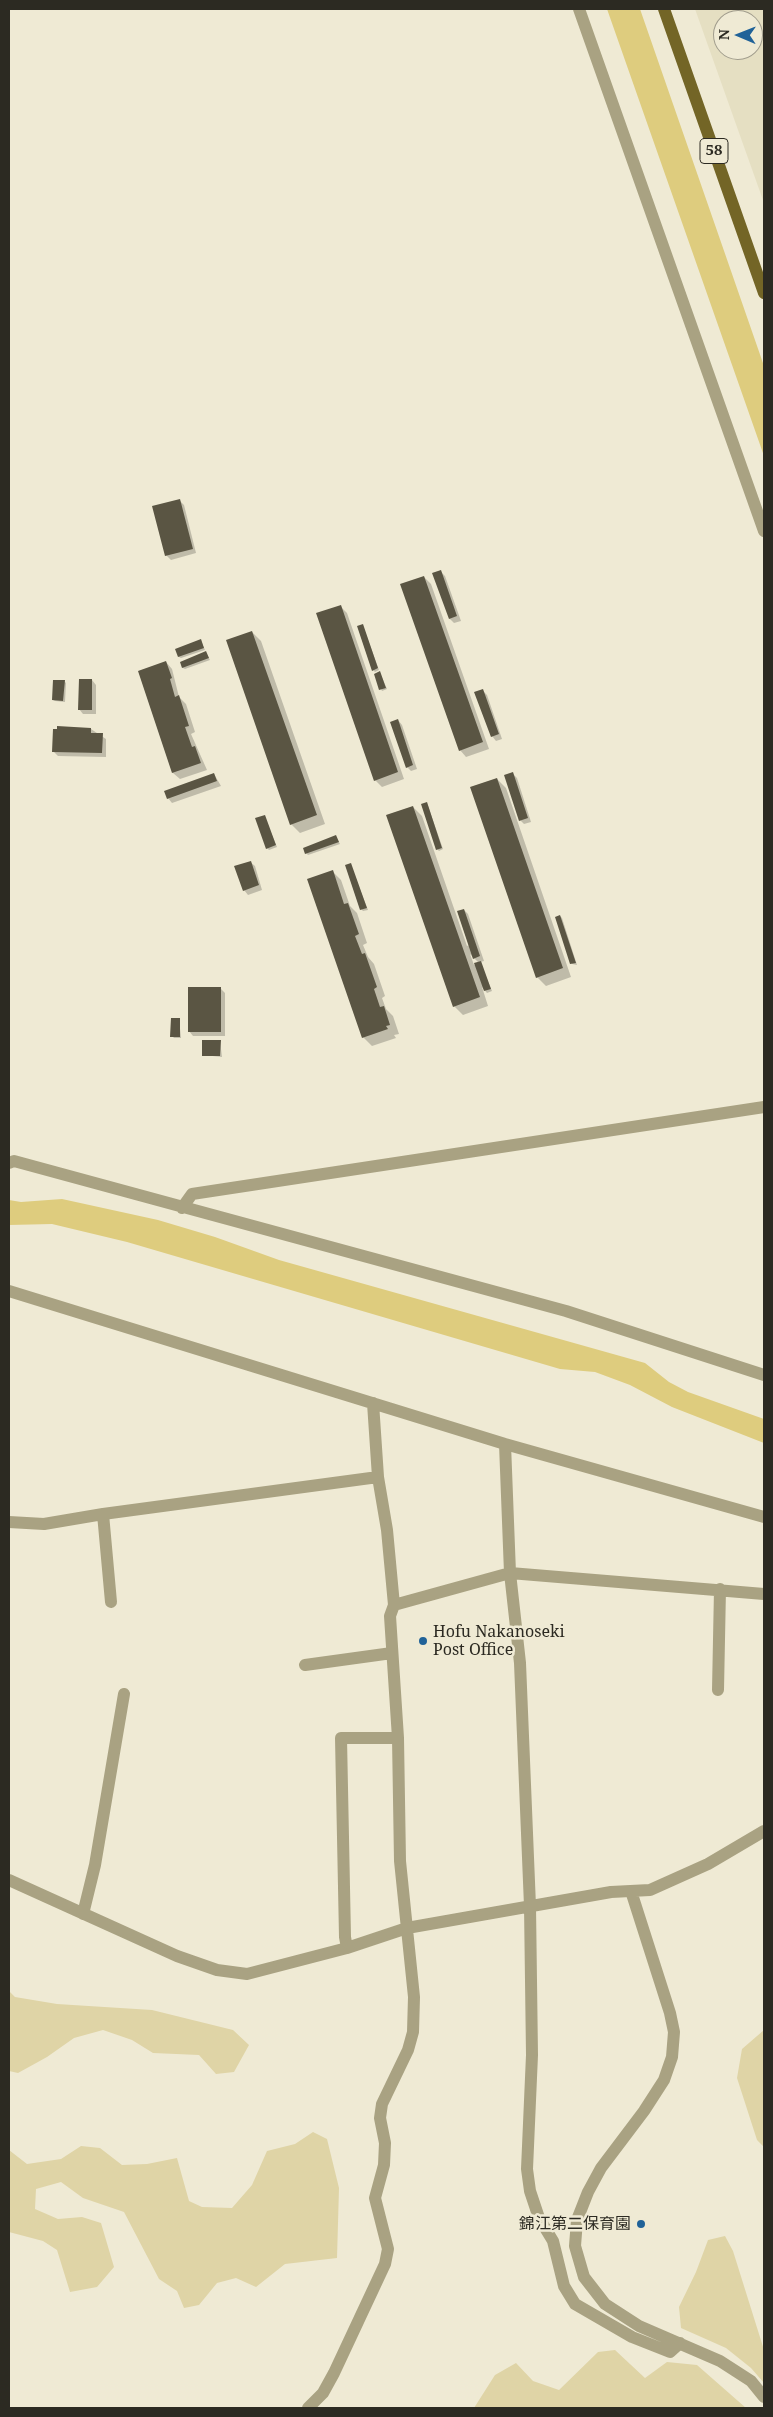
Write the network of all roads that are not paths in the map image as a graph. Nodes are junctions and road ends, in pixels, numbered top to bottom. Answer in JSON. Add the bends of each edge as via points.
{"nodes":[{"id":1,"x":579,"y":9,"type":"edge"},
{"id":2,"x":664,"y":9,"type":"edge"},
{"id":3,"x":764,"y":293,"type":"edge"},
{"id":4,"x":764,"y":531,"type":"edge"},
{"id":5,"x":764,"y":1107,"type":"edge"},
{"id":6,"x":9,"y":1163,"type":"edge"},
{"id":7,"x":182,"y":1208,"type":"junction"},
{"id":8,"x":9,"y":1291,"type":"edge"},
{"id":9,"x":764,"y":1375,"type":"edge"},
{"id":10,"x":373,"y":1403,"type":"junction"},
{"id":11,"x":505,"y":1444,"type":"junction"},
{"id":12,"x":378,"y":1477,"type":"junction"},
{"id":13,"x":103,"y":1514,"type":"junction"},
{"id":14,"x":764,"y":1517,"type":"edge"},
{"id":15,"x":9,"y":1522,"type":"edge"},
{"id":16,"x":510,"y":1573,"type":"junction"},
{"id":17,"x":720,"y":1589,"type":"junction"},
{"id":18,"x":764,"y":1594,"type":"edge"},
{"id":19,"x":112,"y":1602,"type":"dead end"},
{"id":20,"x":394,"y":1605,"type":"junction"},
{"id":21,"x":392,"y":1653,"type":"junction"},
{"id":22,"x":305,"y":1664,"type":"dead end"},
{"id":23,"x":718,"y":1690,"type":"dead end"},
{"id":24,"x":124,"y":1694,"type":"dead end"},
{"id":25,"x":398,"y":1738,"type":"junction"},
{"id":26,"x":764,"y":1831,"type":"edge"},
{"id":27,"x":9,"y":1880,"type":"edge"},
{"id":28,"x":631,"y":1891,"type":"junction"},
{"id":29,"x":530,"y":1906,"type":"junction"},
{"id":30,"x":83,"y":1914,"type":"junction"},
{"id":31,"x":407,"y":1928,"type":"junction"},
{"id":32,"x":347,"y":1948,"type":"junction"},
{"id":33,"x":680,"y":2343,"type":"junction"},
{"id":34,"x":764,"y":2397,"type":"edge"},
{"id":35,"x":308,"y":2408,"type":"edge"}],
"edges":[{"from":1,"to":4,"type":"street"},
{"from":2,"to":3,"type":"main road","number":"58"},
{"from":5,"to":7,"type":"street","via":[[192,1194]]},
{"from":6,"to":7,"type":"street","via":[[14,1161]]},
{"from":7,"to":9,"type":"street","via":[[566,1311]]},
{"from":8,"to":10,"type":"street"},
{"from":10,"to":11,"type":"street"},
{"from":10,"to":12,"type":"street"},
{"from":11,"to":14,"type":"street"},
{"from":11,"to":16,"type":"street"},
{"from":12,"to":13,"type":"street"},
{"from":12,"to":20,"type":"street"},
{"from":13,"to":15,"type":"street","via":[[44,1524]]},
{"from":13,"to":19,"type":"street"},
{"from":16,"to":17,"type":"street"},
{"from":16,"to":20,"type":"street"},
{"from":16,"to":29,"type":"street","via":[[520,1663]]},
{"from":17,"to":18,"type":"street"},
{"from":17,"to":23,"type":"street"},
{"from":20,"to":21,"type":"street","via":[[390,1616]]},
{"from":21,"to":22,"type":"street"},
{"from":21,"to":25,"type":"street"},
{"from":24,"to":30,"type":"street","via":[[95,1865]]},
{"from":25,"to":31,"type":"street","via":[[400,1861]]},
{"from":25,"to":32,"type":"street","via":[[341,1738]]},
{"from":26,"to":28,"type":"street","via":[[708,1864],[650,1890]]},
{"from":27,"to":30,"type":"street"},
{"from":28,"to":29,"type":"street"},
{"from":28,"to":33,"type":"street","via":[[670,2013],[674,2032],[672,2057],[664,2080],[601,2168],[588,2192],[577,2220],[575,2246],[584,2277],[605,2304],[640,2326]]},
{"from":29,"to":31,"type":"street"},
{"from":29,"to":33,"type":"street","via":[[532,2055],[528,2169],[530,2191],[539,2218],[553,2241],[564,2286],[574,2304],[632,2337],[670,2352]]},
{"from":30,"to":32,"type":"street","via":[[177,1956],[217,1970],[247,1974]]},
{"from":31,"to":32,"type":"street"},
{"from":31,"to":35,"type":"street","via":[[414,1997],[413,2032],[408,2050],[382,2104],[380,2118],[385,2142],[384,2165],[375,2198],[388,2249],[385,2264],[334,2373],[323,2393]]},
{"from":33,"to":34,"type":"street","via":[[720,2361],[751,2381]]}]}
